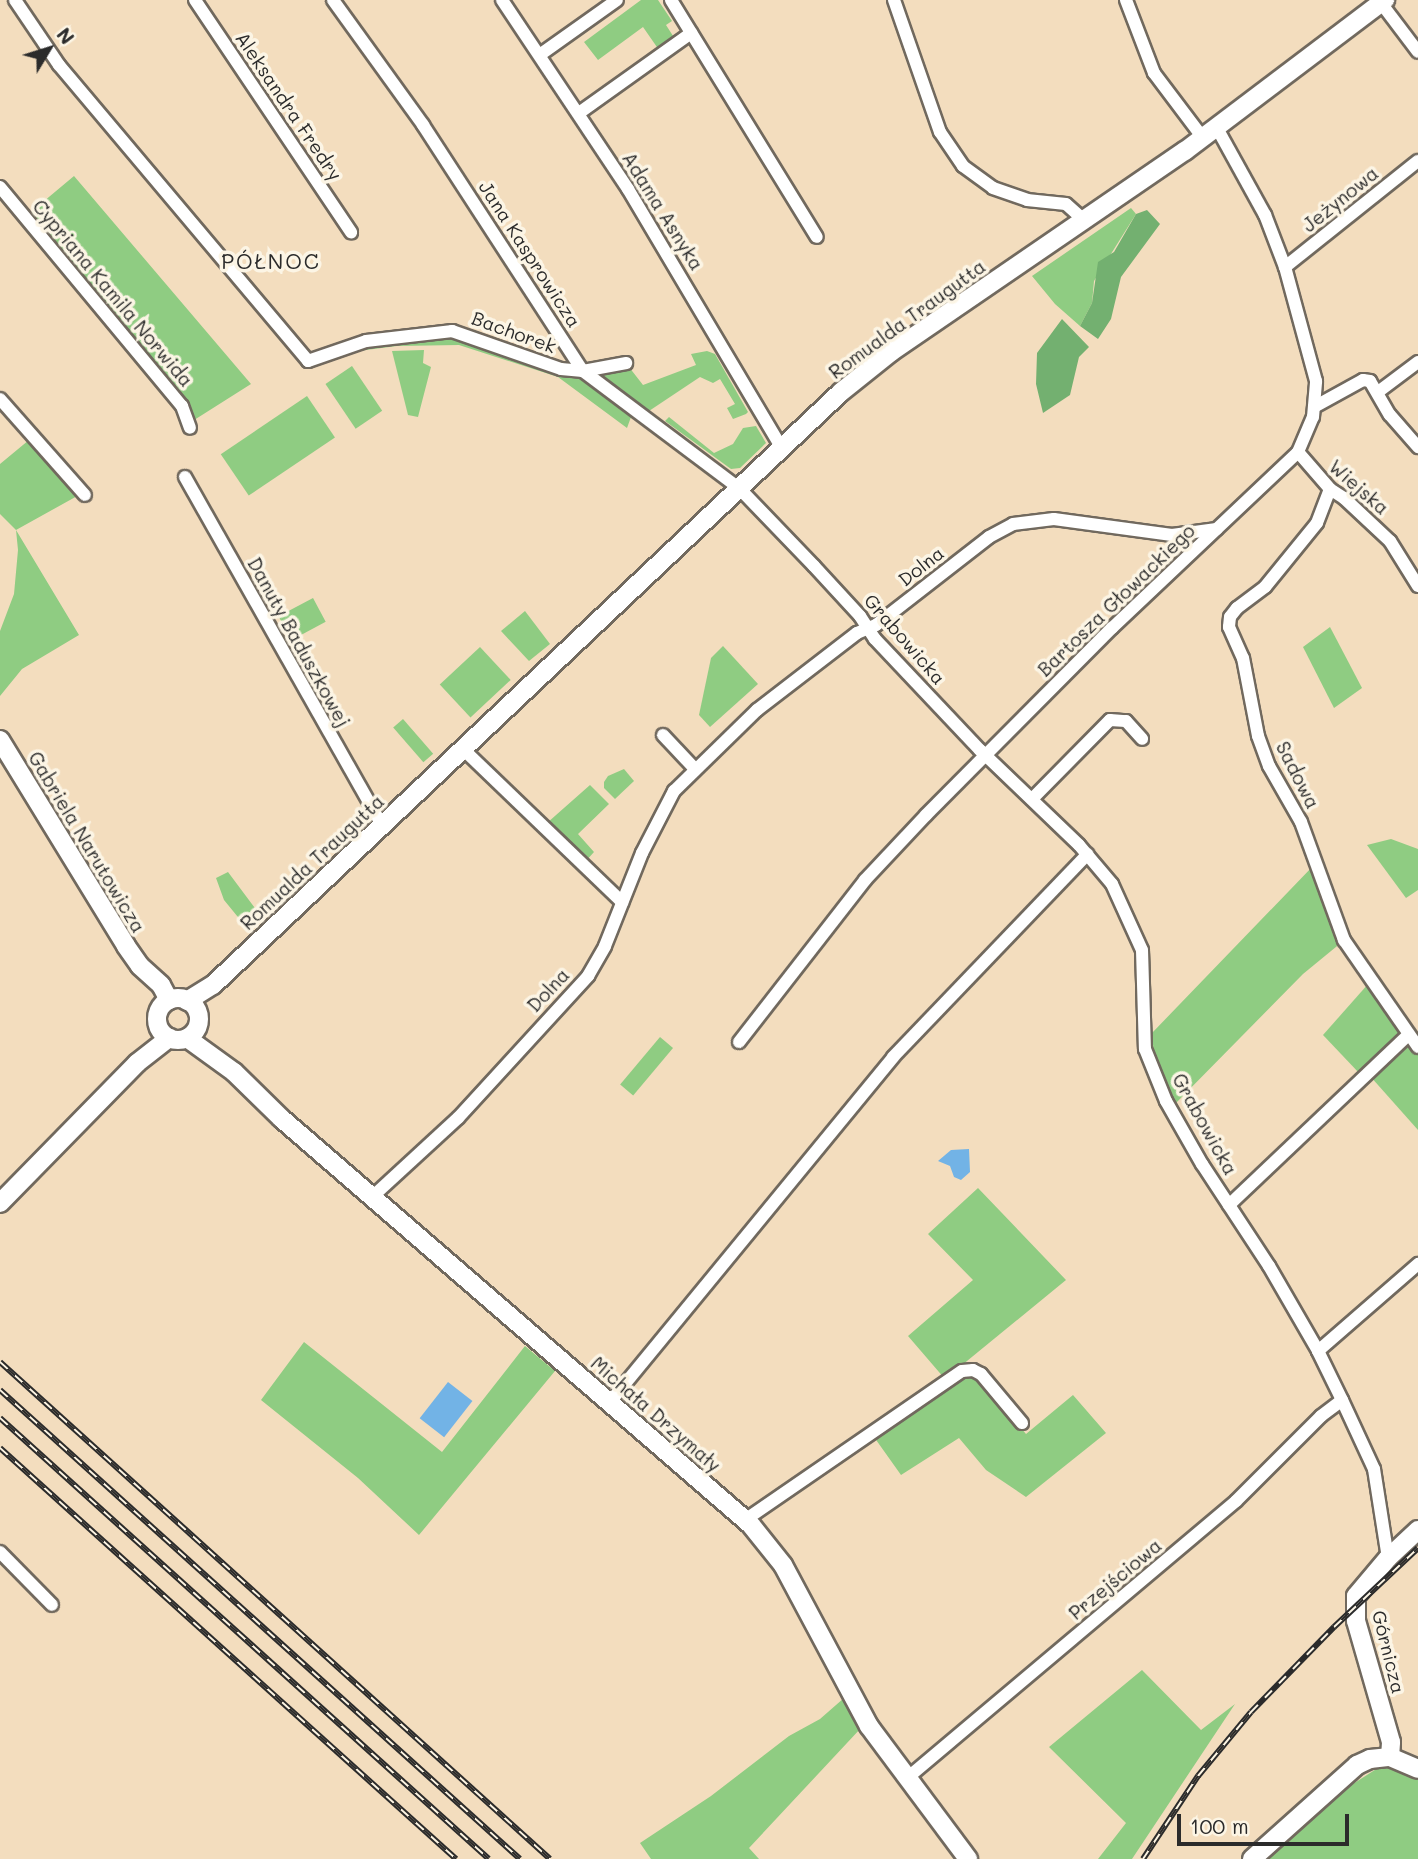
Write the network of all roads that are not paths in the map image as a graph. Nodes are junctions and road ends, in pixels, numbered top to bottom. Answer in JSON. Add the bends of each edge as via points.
{"nodes":[{"id":1,"x":15,"y":0,"type":"edge"},
{"id":2,"x":195,"y":0,"type":"edge"},
{"id":3,"x":333,"y":0,"type":"edge"},
{"id":4,"x":502,"y":0,"type":"edge"},
{"id":5,"x":617,"y":0,"type":"edge"},
{"id":6,"x":671,"y":0,"type":"edge"},
{"id":7,"x":894,"y":0,"type":"edge"},
{"id":8,"x":1129,"y":1,"type":"edge"},
{"id":9,"x":1383,"y":1,"type":"edge"},
{"id":10,"x":691,"y":33,"type":"junction"},
{"id":11,"x":1418,"y":52,"type":"edge"},
{"id":12,"x":541,"y":54,"type":"junction"},
{"id":13,"x":579,"y":113,"type":"junction"},
{"id":14,"x":1210,"y":133,"type":"junction"},
{"id":15,"x":1418,"y":161,"type":"edge"},
{"id":16,"x":0,"y":187,"type":"edge"},
{"id":17,"x":1084,"y":219,"type":"junction"},
{"id":18,"x":351,"y":232,"type":"dead end"},
{"id":19,"x":817,"y":237,"type":"dead end"},
{"id":20,"x":1285,"y":267,"type":"junction"},
{"id":21,"x":1418,"y":362,"type":"edge"},
{"id":22,"x":626,"y":363,"type":"dead end"},
{"id":23,"x":583,"y":371,"type":"junction"},
{"id":24,"x":1378,"y":392,"type":"junction"},
{"id":25,"x":0,"y":399,"type":"edge"},
{"id":26,"x":1314,"y":407,"type":"junction"},
{"id":27,"x":190,"y":428,"type":"dead end"},
{"id":28,"x":1418,"y":447,"type":"edge"},
{"id":29,"x":782,"y":448,"type":"junction"},
{"id":30,"x":1298,"y":452,"type":"junction"},
{"id":31,"x":185,"y":477,"type":"dead end"},
{"id":32,"x":739,"y":488,"type":"junction"},
{"id":33,"x":1330,"y":489,"type":"junction"},
{"id":34,"x":85,"y":495,"type":"dead end"},
{"id":35,"x":1217,"y":529,"type":"junction"},
{"id":36,"x":1418,"y":586,"type":"edge"},
{"id":37,"x":867,"y":628,"type":"junction"},
{"id":38,"x":663,"y":735,"type":"dead end"},
{"id":39,"x":1142,"y":739,"type":"dead end"},
{"id":40,"x":0,"y":740,"type":"edge"},
{"id":41,"x":463,"y":749,"type":"junction"},
{"id":42,"x":986,"y":754,"type":"junction"},
{"id":43,"x":695,"y":769,"type":"junction"},
{"id":44,"x":1032,"y":799,"type":"junction"},
{"id":45,"x":382,"y":825,"type":"junction"},
{"id":46,"x":1088,"y":854,"type":"junction"},
{"id":47,"x":622,"y":902,"type":"junction"},
{"id":48,"x":178,"y":1019,"type":"junction"},
{"id":49,"x":1408,"y":1035,"type":"junction"},
{"id":50,"x":739,"y":1042,"type":"dead end"},
{"id":51,"x":1418,"y":1047,"type":"edge"},
{"id":52,"x":372,"y":1197,"type":"junction"},
{"id":53,"x":0,"y":1203,"type":"edge"},
{"id":54,"x":1229,"y":1205,"type":"junction"},
{"id":55,"x":1418,"y":1264,"type":"edge"},
{"id":56,"x":1318,"y":1351,"type":"junction"},
{"id":57,"x":1342,"y":1400,"type":"junction"},
{"id":58,"x":610,"y":1402,"type":"junction"},
{"id":59,"x":1022,"y":1423,"type":"dead end"},
{"id":60,"x":745,"y":1520,"type":"junction"},
{"id":61,"x":1418,"y":1530,"type":"edge"},
{"id":62,"x":0,"y":1552,"type":"edge"},
{"id":63,"x":1388,"y":1558,"type":"junction"},
{"id":64,"x":52,"y":1605,"type":"dead end"},
{"id":65,"x":1391,"y":1757,"type":"junction"},
{"id":66,"x":1418,"y":1769,"type":"edge"},
{"id":67,"x":906,"y":1779,"type":"junction"},
{"id":68,"x":968,"y":1859,"type":"edge"},
{"id":69,"x":1252,"y":1859,"type":"edge"}],
"edges":[{"from":1,"to":23,"type":"street","name":"Bachorek","via":[[59,65],[308,361],[366,341],[452,331],[561,369]]},
{"from":2,"to":18,"type":"street","name":"Aleksandra Fredry"},
{"from":3,"to":23,"type":"street","name":"Jana Kasprowicza","via":[[423,125]]},
{"from":4,"to":12,"type":"street","name":"Adama Asnyka"},
{"from":5,"to":12,"type":"street"},
{"from":6,"to":10,"type":"street"},
{"from":7,"to":17,"type":"street","via":[[940,132],[963,166],[993,188],[1027,200],[1066,204]]},
{"from":8,"to":14,"type":"street","name":"Bartosza Głowackiego","via":[[1154,73]]},
{"from":9,"to":11,"type":"street"},
{"from":9,"to":14,"type":"street","name":"Romualda Traugutta"},
{"from":10,"to":13,"type":"street"},
{"from":10,"to":19,"type":"street"},
{"from":12,"to":13,"type":"street","name":"Adama Asnyka"},
{"from":13,"to":29,"type":"street","name":"Adama Asnyka"},
{"from":14,"to":17,"type":"street","name":"Romualda Traugutta"},
{"from":14,"to":20,"type":"street","name":"Bartosza Głowackiego","via":[[1265,215]]},
{"from":15,"to":20,"type":"street","name":"Jeżynowa"},
{"from":16,"to":27,"type":"street","name":"Cypriana Kamila Norwida","via":[[182,406]]},
{"from":17,"to":29,"type":"street","name":"Romualda Traugutta","via":[[891,352]]},
{"from":20,"to":26,"type":"street","name":"Bartosza Głowackiego","via":[[1316,382]]},
{"from":21,"to":24,"type":"street"},
{"from":22,"to":23,"type":"street","name":"Bachorek"},
{"from":23,"to":32,"type":"street","name":"Jana Kasprowicza"},
{"from":24,"to":26,"type":"street","via":[[1370,381],[1363,380]]},
{"from":24,"to":28,"type":"street","via":[[1400,429]]},
{"from":25,"to":34,"type":"street"},
{"from":26,"to":30,"type":"street","name":"Bartosza Głowackiego"},
{"from":29,"to":32,"type":"street","name":"Romualda Traugutta"},
{"from":30,"to":33,"type":"street","name":"Wiejska"},
{"from":30,"to":35,"type":"street","name":"Bartosza Głowackiego"},
{"from":31,"to":45,"type":"street","name":"Danuty Baduszkowej"},
{"from":32,"to":37,"type":"street","name":"Grabowicka"},
{"from":32,"to":41,"type":"street","name":"Romualda Traugutta"},
{"from":33,"to":36,"type":"street","name":"Wiejska","via":[[1390,541]]},
{"from":33,"to":49,"type":"street","name":"Sadowa","via":[[1317,523],[1265,587],[1237,608],[1229,627],[1243,658],[1258,736],[1269,766],[1301,822],[1344,940]]},
{"from":35,"to":37,"type":"street","name":"Dolna","via":[[1171,536],[1054,519],[1013,524]]},
{"from":35,"to":42,"type":"street","name":"Bartosza Głowackiego"},
{"from":37,"to":42,"type":"street","name":"Grabowicka"},
{"from":37,"to":43,"type":"street","name":"Dolna","via":[[757,710]]},
{"from":38,"to":43,"type":"street"},
{"from":39,"to":44,"type":"street","via":[[1126,721],[1110,720]]},
{"from":40,"to":48,"type":"street","name":"Gabriela Narutowicza","via":[[140,966],[161,985]]},
{"from":41,"to":45,"type":"street","name":"Romualda Traugutta"},
{"from":41,"to":47,"type":"street"},
{"from":42,"to":44,"type":"street","name":"Grabowicka"},
{"from":42,"to":50,"type":"street","name":"Bartosza Głowackiego","via":[[865,880]]},
{"from":43,"to":47,"type":"street","name":"Dolna","via":[[664,808]]},
{"from":44,"to":46,"type":"street","name":"Grabowicka"},
{"from":45,"to":48,"type":"street","name":"Romualda Traugutta"},
{"from":46,"to":54,"type":"street","name":"Grabowicka","via":[[1112,884],[1142,950],[1145,1049],[1166,1101]]},
{"from":46,"to":58,"type":"street","via":[[893,1057]]},
{"from":47,"to":52,"type":"street","name":"Dolna","via":[[588,976],[458,1118]]},
{"from":48,"to":52,"type":"street","name":"Michała Drzymały"},
{"from":48,"to":53,"type":"street","name":"Romualda Traugutta"},
{"from":49,"to":51,"type":"street","name":"Sadowa"},
{"from":49,"to":54,"type":"street"},
{"from":52,"to":58,"type":"street","name":"Michała Drzymały"},
{"from":54,"to":56,"type":"street","name":"Grabowicka"},
{"from":55,"to":56,"type":"street"},
{"from":56,"to":57,"type":"street","name":"Grabowicka"},
{"from":57,"to":63,"type":"street","name":"Grabowicka","via":[[1374,1469]]},
{"from":57,"to":67,"type":"street","name":"Przejściowa","via":[[1236,1501]]},
{"from":58,"to":60,"type":"street","name":"Michała Drzymały"},
{"from":59,"to":60,"type":"street","via":[[981,1374],[962,1371]]},
{"from":60,"to":67,"type":"street","name":"Michała Drzymały","via":[[783,1564],[869,1726]]},
{"from":61,"to":63,"type":"street","name":"Górnicza"},
{"from":62,"to":64,"type":"street"},
{"from":63,"to":65,"type":"street","name":"Górnicza","via":[[1356,1596],[1356,1621],[1391,1742]]},
{"from":65,"to":66,"type":"street"},
{"from":65,"to":69,"type":"street","via":[[1357,1765]]},
{"from":67,"to":68,"type":"street","name":"Michała Drzymały"}]}
